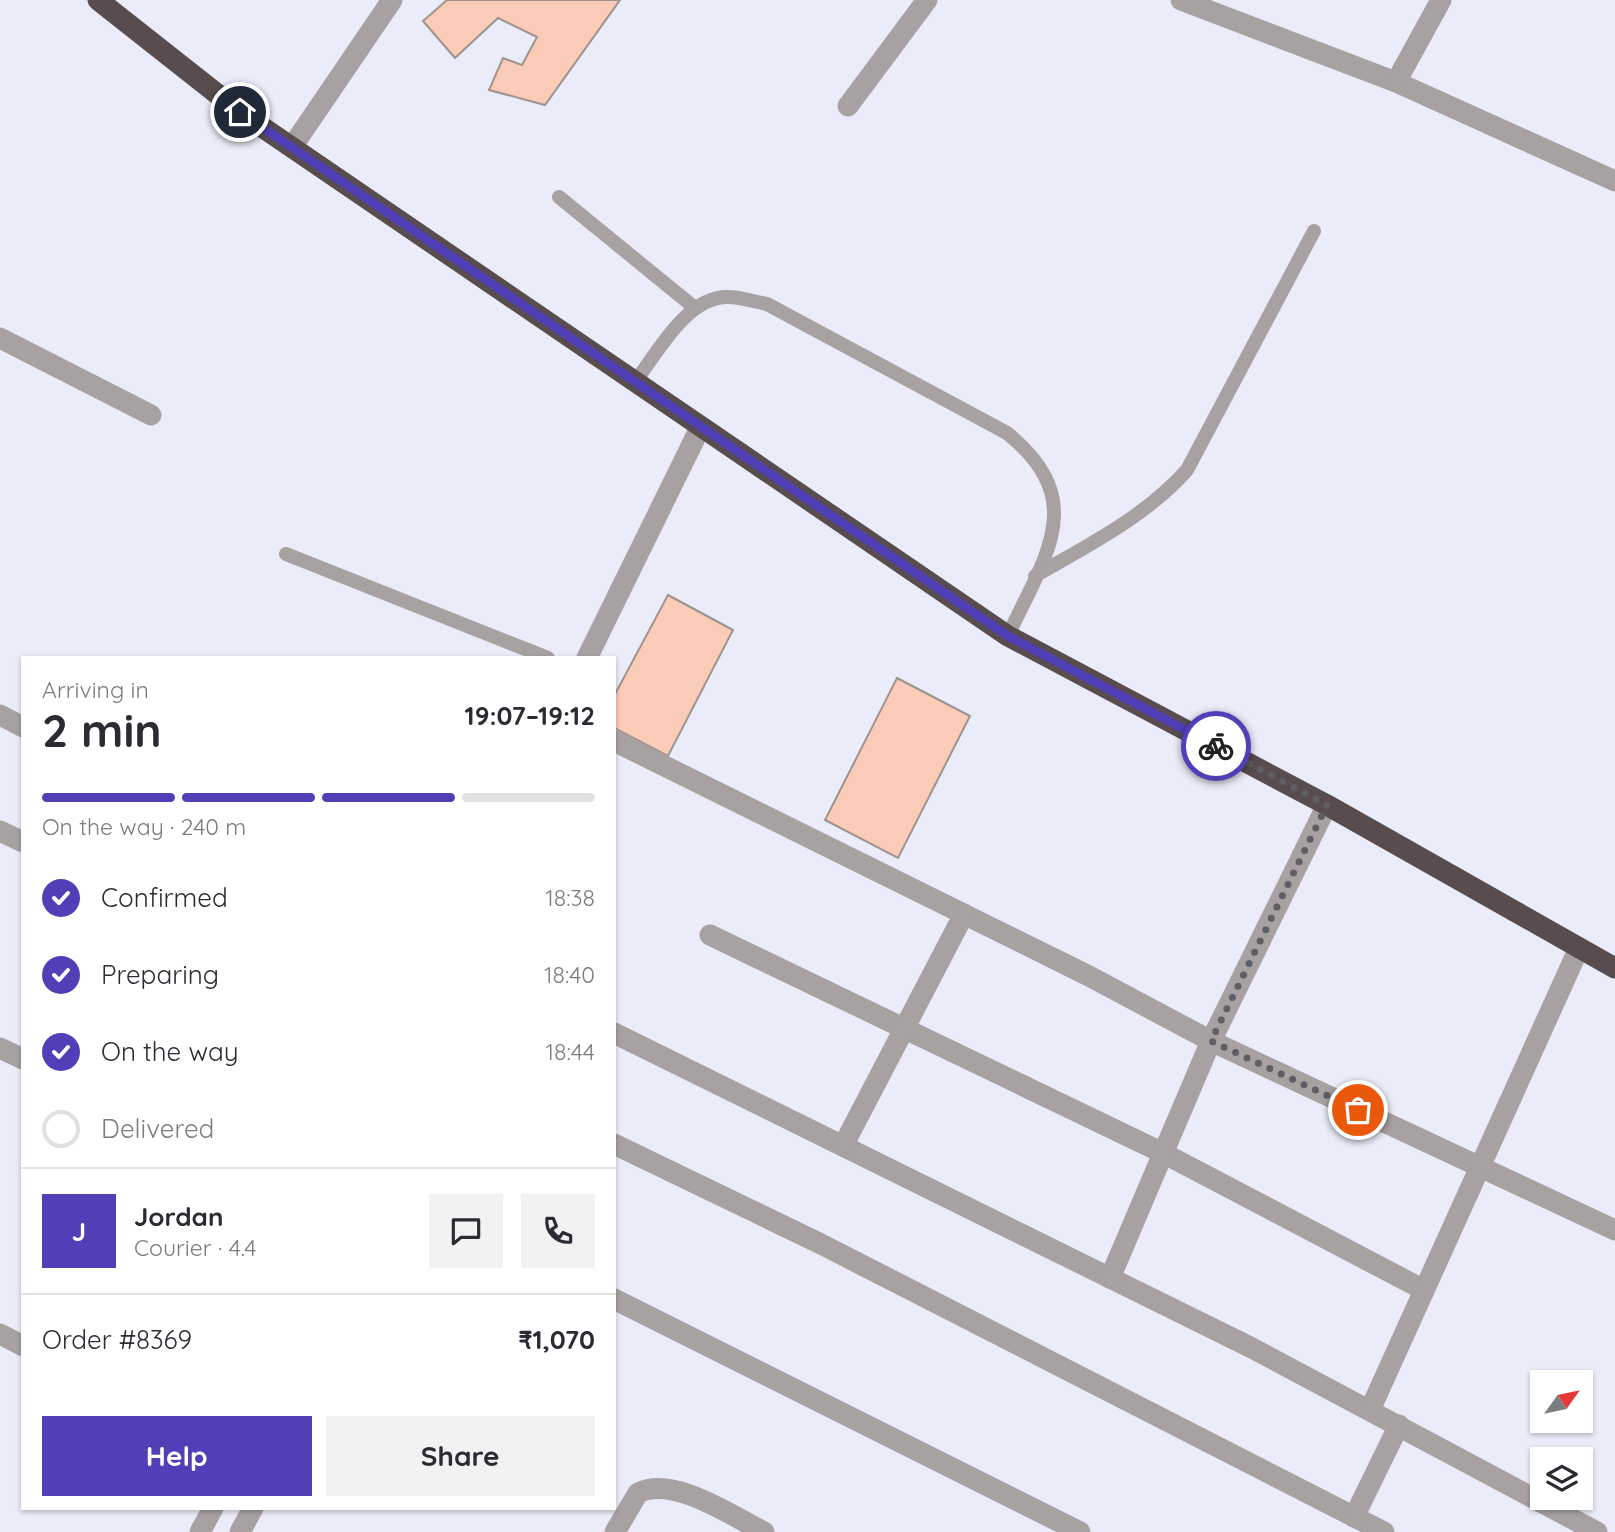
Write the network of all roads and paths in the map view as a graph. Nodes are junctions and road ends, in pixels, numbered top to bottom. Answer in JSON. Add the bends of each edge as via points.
{"nodes":[{"id":1,"x":98,"y":0,"type":"edge"},
{"id":2,"x":392,"y":0,"type":"edge"},
{"id":3,"x":927,"y":0,"type":"edge"},
{"id":4,"x":1181,"y":0,"type":"edge"},
{"id":5,"x":1441,"y":0,"type":"edge"},
{"id":6,"x":1396,"y":82,"type":"junction"},
{"id":7,"x":848,"y":106,"type":"dead end"},
{"id":8,"x":292,"y":147,"type":"junction"},
{"id":9,"x":1615,"y":181,"type":"edge"},
{"id":10,"x":559,"y":197,"type":"dead end"},
{"id":11,"x":1314,"y":231,"type":"dead end"},
{"id":12,"x":695,"y":308,"type":"junction"},
{"id":13,"x":0,"y":338,"type":"edge"},
{"id":14,"x":634,"y":383,"type":"junction"},
{"id":15,"x":151,"y":415,"type":"dead end"},
{"id":16,"x":700,"y":428,"type":"junction"},
{"id":17,"x":286,"y":554,"type":"dead end"},
{"id":18,"x":1035,"y":576,"type":"junction"},
{"id":19,"x":1008,"y":636,"type":"junction"},
{"id":20,"x":543,"y":656,"type":"edge"},
{"id":21,"x":588,"y":656,"type":"edge"},
{"id":22,"x":0,"y":715,"type":"edge"},
{"id":23,"x":21,"y":726,"type":"edge"},
{"id":24,"x":616,"y":742,"type":"edge"},
{"id":25,"x":1327,"y":805,"type":"junction"},
{"id":26,"x":0,"y":831,"type":"edge"},
{"id":27,"x":21,"y":841,"type":"edge"},
{"id":28,"x":964,"y":914,"type":"junction"},
{"id":29,"x":710,"y":935,"type":"dead end"},
{"id":30,"x":1579,"y":948,"type":"junction"},
{"id":31,"x":1615,"y":968,"type":"edge"},
{"id":32,"x":904,"y":1028,"type":"junction"},
{"id":33,"x":616,"y":1034,"type":"edge"},
{"id":34,"x":1211,"y":1041,"type":"junction"},
{"id":35,"x":0,"y":1048,"type":"edge"},
{"id":36,"x":21,"y":1058,"type":"edge"},
{"id":37,"x":616,"y":1145,"type":"edge"},
{"id":38,"x":843,"y":1146,"type":"junction"},
{"id":39,"x":1163,"y":1153,"type":"junction"},
{"id":40,"x":1480,"y":1168,"type":"junction"},
{"id":41,"x":1615,"y":1230,"type":"edge"},
{"id":42,"x":1110,"y":1278,"type":"junction"},
{"id":43,"x":1424,"y":1290,"type":"junction"},
{"id":44,"x":616,"y":1299,"type":"edge"},
{"id":45,"x":0,"y":1334,"type":"edge"},
{"id":46,"x":21,"y":1345,"type":"edge"},
{"id":47,"x":1370,"y":1410,"type":"junction"},
{"id":48,"x":1394,"y":1434,"type":"junction"},
{"id":49,"x":212,"y":1510,"type":"edge"},
{"id":50,"x":252,"y":1510,"type":"edge"},
{"id":51,"x":1354,"y":1517,"type":"junction"},
{"id":52,"x":200,"y":1532,"type":"edge"},
{"id":53,"x":240,"y":1532,"type":"edge"},
{"id":54,"x":615,"y":1532,"type":"edge"},
{"id":55,"x":764,"y":1532,"type":"edge"},
{"id":56,"x":1080,"y":1532,"type":"edge"},
{"id":57,"x":1384,"y":1532,"type":"edge"},
{"id":58,"x":1597,"y":1532,"type":"edge"}],
"edges":[{"from":1,"to":8,"type":"highway","via":[[240,112]]},
{"from":2,"to":8,"type":"street"},
{"from":3,"to":7,"type":"street"},
{"from":4,"to":6,"type":"street"},
{"from":5,"to":6,"type":"street"},
{"from":6,"to":9,"type":"street"},
{"from":8,"to":14,"type":"highway"},
{"from":10,"to":12,"type":"lane"},
{"from":11,"to":18,"type":"lane","via":[[1187,471],[1139,515]]},
{"from":12,"to":14,"type":"lane"},
{"from":12,"to":18,"type":"lane","via":[[709,299],[729,297],[767,304],[1007,433],[1027,449],[1046,477],[1056,509],[1052,538]]},
{"from":13,"to":15,"type":"street"},
{"from":14,"to":16,"type":"highway"},
{"from":16,"to":19,"type":"highway"},
{"from":16,"to":21,"type":"street"},
{"from":17,"to":20,"type":"lane"},
{"from":18,"to":19,"type":"lane"},
{"from":19,"to":25,"type":"highway"},
{"from":22,"to":23,"type":"street"},
{"from":24,"to":28,"type":"street"},
{"from":25,"to":30,"type":"highway"},
{"from":25,"to":34,"type":"street"},
{"from":26,"to":27,"type":"street"},
{"from":28,"to":32,"type":"street"},
{"from":28,"to":34,"type":"street"},
{"from":29,"to":32,"type":"street"},
{"from":30,"to":31,"type":"highway"},
{"from":30,"to":40,"type":"street"},
{"from":32,"to":38,"type":"street"},
{"from":32,"to":39,"type":"street"},
{"from":33,"to":38,"type":"street"},
{"from":34,"to":39,"type":"street"},
{"from":34,"to":40,"type":"street"},
{"from":35,"to":36,"type":"street"},
{"from":37,"to":51,"type":"street","via":[[821,1244]]},
{"from":38,"to":42,"type":"street"},
{"from":39,"to":42,"type":"street"},
{"from":39,"to":43,"type":"street"},
{"from":40,"to":41,"type":"street"},
{"from":40,"to":43,"type":"street"},
{"from":42,"to":47,"type":"street"},
{"from":43,"to":47,"type":"street"},
{"from":44,"to":56,"type":"street"},
{"from":45,"to":46,"type":"street"},
{"from":47,"to":48,"type":"street"},
{"from":48,"to":51,"type":"street"},
{"from":48,"to":58,"type":"street"},
{"from":49,"to":52,"type":"street"},
{"from":50,"to":53,"type":"street"},
{"from":51,"to":57,"type":"street"},
{"from":54,"to":55,"type":"street","via":[[638,1493],[658,1487],[682,1491]]}]}
